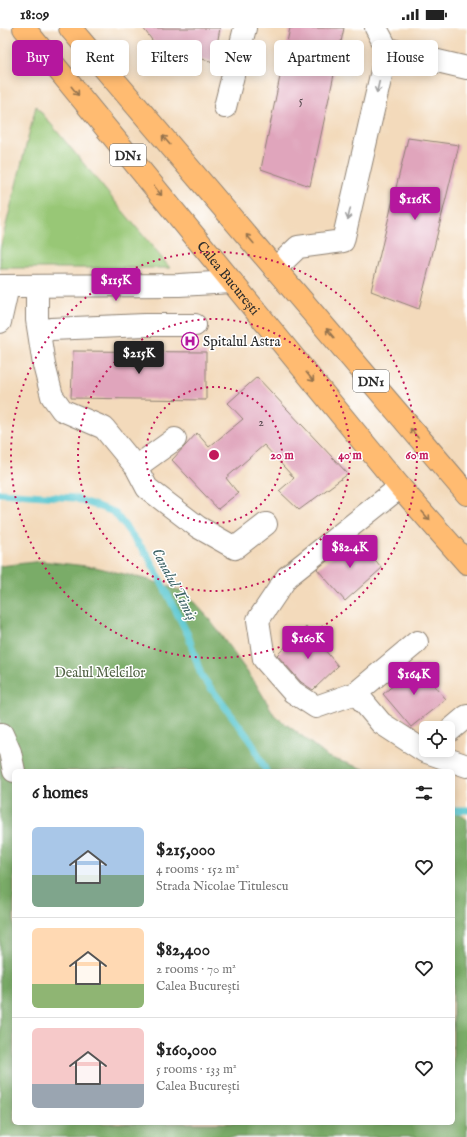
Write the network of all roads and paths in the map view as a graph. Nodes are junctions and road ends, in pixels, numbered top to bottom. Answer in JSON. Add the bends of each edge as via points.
{"nodes":[{"id":1,"x":24,"y":28,"type":"edge"},
{"id":2,"x":70,"y":28,"type":"edge"},
{"id":3,"x":245,"y":28,"type":"edge"},
{"id":4,"x":376,"y":28,"type":"edge"},
{"id":5,"x":382,"y":40,"type":"edge"},
{"id":6,"x":438,"y":61,"type":"edge"},
{"id":7,"x":467,"y":68,"type":"edge"},
{"id":8,"x":381,"y":76,"type":"edge"},
{"id":9,"x":225,"y":107,"type":"dead end"},
{"id":10,"x":275,"y":269,"type":"junction"},
{"id":11,"x":232,"y":282,"type":"junction"},
{"id":12,"x":4,"y":286,"type":"edge"},
{"id":13,"x":37,"y":286,"type":"junction"},
{"id":14,"x":0,"y":322,"type":"edge"},
{"id":15,"x":195,"y":325,"type":"dead end"},
{"id":16,"x":40,"y":333,"type":"junction"},
{"id":17,"x":175,"y":439,"type":"dead end"},
{"id":18,"x":136,"y":467,"type":"junction"},
{"id":19,"x":400,"y":487,"type":"junction"},
{"id":20,"x":467,"y":494,"type":"edge"},
{"id":21,"x":266,"y":524,"type":"dead end"},
{"id":22,"x":467,"y":563,"type":"edge"},
{"id":23,"x":417,"y":642,"type":"dead end"},
{"id":24,"x":356,"y":693,"type":"junction"},
{"id":25,"x":467,"y":716,"type":"edge"},
{"id":26,"x":455,"y":726,"type":"edge"},
{"id":27,"x":0,"y":734,"type":"edge"},
{"id":28,"x":419,"y":746,"type":"edge"},
{"id":29,"x":443,"y":757,"type":"edge"},
{"id":30,"x":467,"y":766,"type":"edge"},
{"id":31,"x":14,"y":769,"type":"edge"}],
"edges":[{"from":1,"to":11,"type":"main road","name":"Calea București","number":"DN1","one_way":true},
{"from":10,"to":2,"type":"main road","number":"DN1","one_way":true},
{"from":3,"to":9,"type":"street"},
{"from":4,"to":5,"type":"street"},
{"from":6,"to":7,"type":"street"},
{"from":8,"to":10,"type":"street","one_way":true,"via":[[343,241],[298,247]]},
{"from":20,"to":10,"type":"main road","number":"DN1","one_way":true},
{"from":11,"to":13,"type":"street"},
{"from":11,"to":19,"type":"main road","name":"Calea București","number":"DN1","one_way":true},
{"from":12,"to":13,"type":"street"},
{"from":12,"to":14,"type":"street"},
{"from":13,"to":16,"type":"street","via":[[36,307]]},
{"from":15,"to":16,"type":"street","via":[[51,329]]},
{"from":16,"to":18,"type":"street","via":[[44,365],[52,396],[62,410],[104,428]]},
{"from":17,"to":18,"type":"street"},
{"from":18,"to":21,"type":"street","via":[[146,488],[198,527],[235,548]]},
{"from":19,"to":22,"type":"main road","name":"Calea București","number":"DN1","one_way":true},
{"from":19,"to":24,"type":"street","via":[[287,577],[258,620],[264,659],[294,692],[316,706]]},
{"from":23,"to":24,"type":"street"},
{"from":24,"to":28,"type":"street","via":[[381,723]]},
{"from":25,"to":26,"type":"street"},
{"from":27,"to":31,"type":"street","via":[[10,752]]},
{"from":29,"to":30,"type":"street"}]}
